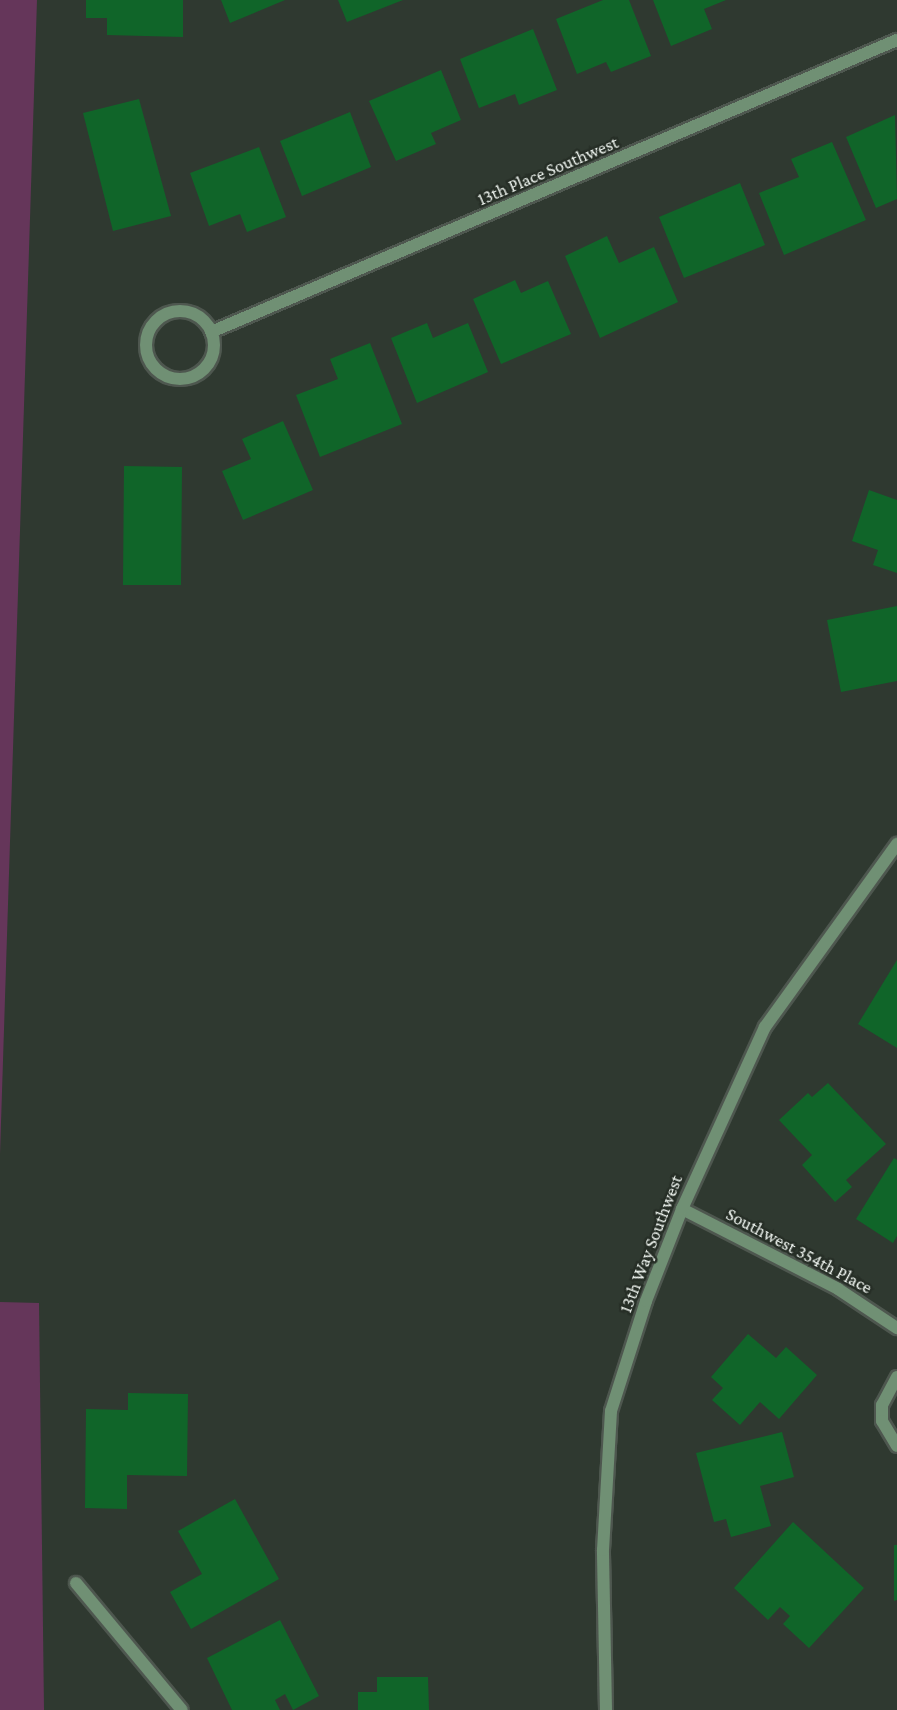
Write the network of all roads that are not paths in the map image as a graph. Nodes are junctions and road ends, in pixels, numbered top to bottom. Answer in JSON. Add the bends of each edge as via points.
{"nodes":[{"id":1,"x":897,"y":40,"type":"edge"},
{"id":2,"x":212,"y":332,"type":"junction"},
{"id":3,"x":897,"y":844,"type":"edge"},
{"id":4,"x":682,"y":1209,"type":"junction"},
{"id":5,"x":897,"y":1328,"type":"edge"},
{"id":6,"x":897,"y":1377,"type":"edge"},
{"id":7,"x":897,"y":1446,"type":"edge"},
{"id":8,"x":76,"y":1583,"type":"dead end"},
{"id":9,"x":182,"y":1710,"type":"edge"},
{"id":10,"x":606,"y":1710,"type":"edge"}],
"edges":[{"from":1,"to":2,"type":"street","name":"13th Place Southwest"},
{"from":2,"to":2,"type":"street","via":[[196,315],[172,312],[152,325],[147,336],[148,359],[162,375],[172,379],[193,377],[202,371],[213,353]]},
{"from":3,"to":4,"type":"street","name":"13th Way Southwest","via":[[765,1027]]},
{"from":4,"to":5,"type":"street","name":"Southwest 354th Place","via":[[838,1289]]},
{"from":4,"to":10,"type":"street","name":"13th Way Southwest","via":[[646,1301],[611,1411],[603,1550]]},
{"from":6,"to":7,"type":"street","via":[[882,1405],[882,1421]]},
{"from":8,"to":9,"type":"street"}]}
